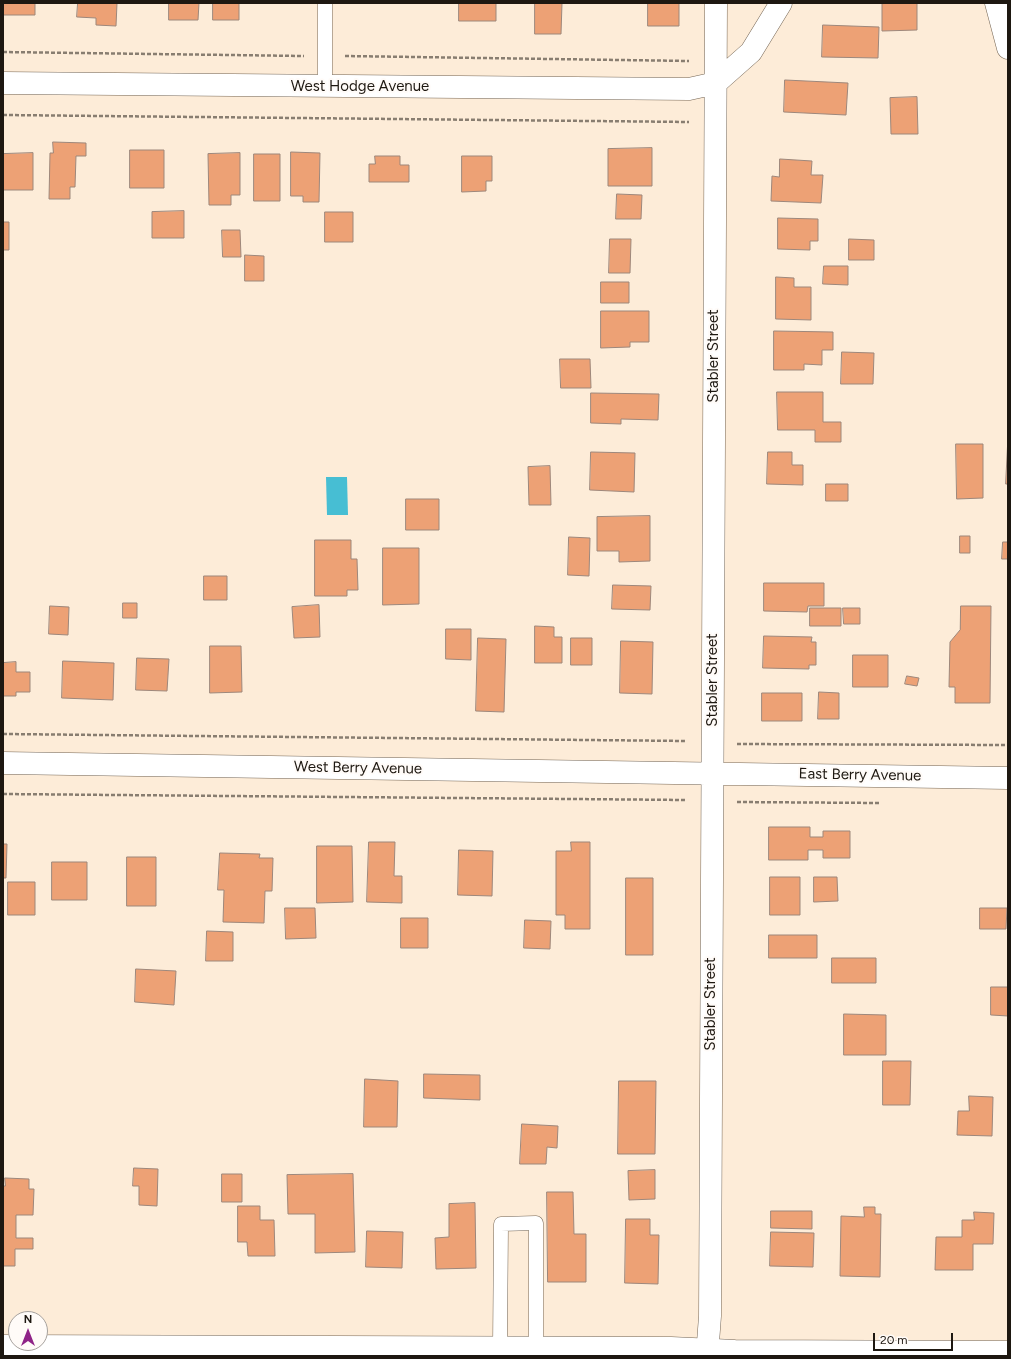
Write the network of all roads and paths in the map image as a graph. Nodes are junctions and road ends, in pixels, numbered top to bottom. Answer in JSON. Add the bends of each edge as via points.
{"nodes":[{"id":1,"x":325,"y":3,"type":"edge"},
{"id":2,"x":716,"y":3,"type":"edge"},
{"id":3,"x":781,"y":3,"type":"edge"},
{"id":4,"x":996,"y":3,"type":"edge"},
{"id":5,"x":1008,"y":48,"type":"edge"},
{"id":6,"x":3,"y":83,"type":"edge"},
{"id":7,"x":716,"y":83,"type":"junction"},
{"id":8,"x":325,"y":87,"type":"junction"},
{"id":9,"x":3,"y":114,"type":"edge"},
{"id":10,"x":689,"y":122,"type":"dead end"},
{"id":11,"x":3,"y":734,"type":"edge"},
{"id":12,"x":686,"y":741,"type":"dead end"},
{"id":13,"x":736,"y":744,"type":"dead end"},
{"id":14,"x":1008,"y":745,"type":"edge"},
{"id":15,"x":3,"y":763,"type":"edge"},
{"id":16,"x":712,"y":773,"type":"junction"},
{"id":17,"x":1008,"y":778,"type":"edge"},
{"id":18,"x":3,"y":794,"type":"edge"},
{"id":19,"x":686,"y":800,"type":"dead end"},
{"id":20,"x":736,"y":802,"type":"dead end"},
{"id":21,"x":888,"y":803,"type":"dead end"},
{"id":22,"x":3,"y":1346,"type":"edge"},
{"id":23,"x":500,"y":1348,"type":"junction"},
{"id":24,"x":536,"y":1348,"type":"junction"},
{"id":25,"x":184,"y":1351,"type":"edge"},
{"id":26,"x":385,"y":1352,"type":"edge"},
{"id":27,"x":1008,"y":1352,"type":"edge"},
{"id":28,"x":707,"y":1353,"type":"edge"}],
"edges":[{"from":1,"to":8,"type":"lane"},
{"from":2,"to":7,"type":"street","name":"Stabler Street"},
{"from":3,"to":7,"type":"street","via":[[751,52]]},
{"from":4,"to":5,"type":"street"},
{"from":6,"to":8,"type":"street","name":"West Hodge Avenue"},
{"from":7,"to":8,"type":"street","name":"West Hodge Avenue","via":[[689,89]]},
{"from":7,"to":16,"type":"street","name":"Stabler Street"},
{"from":9,"to":10,"type":"path"},
{"from":11,"to":12,"type":"path"},
{"from":13,"to":14,"type":"path"},
{"from":15,"to":16,"type":"street","name":"West Berry Avenue"},
{"from":16,"to":17,"type":"street","name":"East Berry Avenue"},
{"from":16,"to":28,"type":"street","name":"Stabler Street","via":[[710,1316]]},
{"from":18,"to":19,"type":"path"},
{"from":20,"to":21,"type":"path"},
{"from":22,"to":25,"type":"street"},
{"from":23,"to":24,"type":"street"},
{"from":23,"to":24,"type":"lane","via":[[501,1224],[536,1223]]},
{"from":23,"to":26,"type":"street"},
{"from":24,"to":28,"type":"street","via":[[671,1348]]},
{"from":25,"to":26,"type":"street"},
{"from":27,"to":28,"type":"street"}]}
